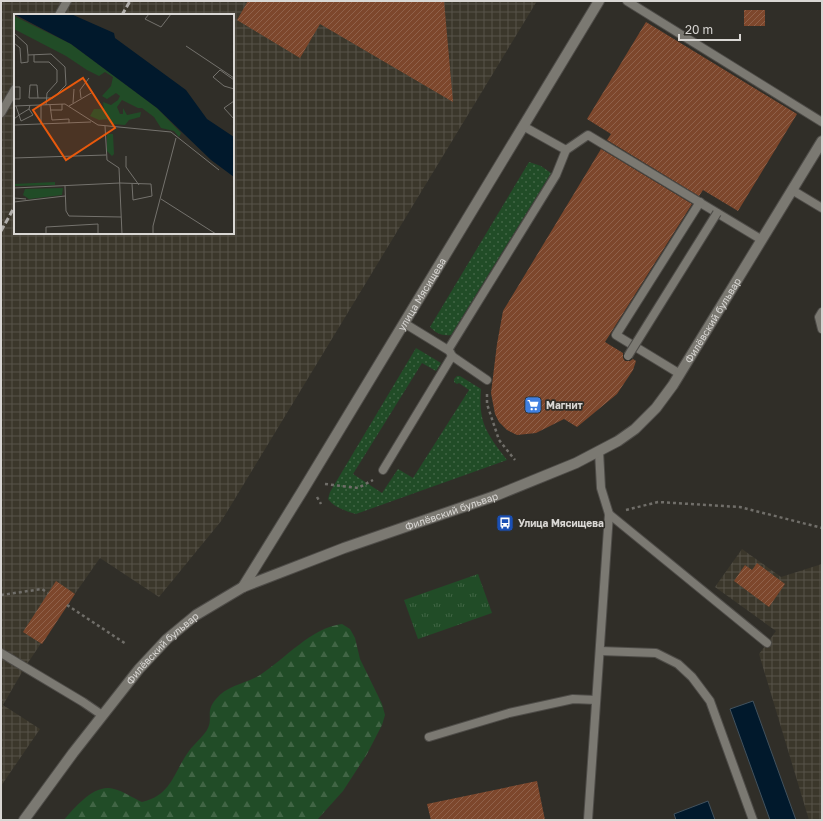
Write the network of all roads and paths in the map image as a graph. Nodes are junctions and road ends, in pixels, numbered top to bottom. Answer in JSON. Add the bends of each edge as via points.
{"nodes":[{"id":1,"x":67,"y":1,"type":"edge"},
{"id":2,"x":599,"y":1,"type":"edge"},
{"id":3,"x":627,"y":1,"type":"edge"},
{"id":4,"x":59,"y":14,"type":"edge"},
{"id":5,"x":14,"y":91,"type":"edge"},
{"id":6,"x":1,"y":113,"type":"edge"},
{"id":7,"x":822,"y":122,"type":"edge"},
{"id":8,"x":523,"y":126,"type":"junction"},
{"id":9,"x":822,"y":141,"type":"edge"},
{"id":10,"x":566,"y":150,"type":"junction"},
{"id":11,"x":792,"y":190,"type":"junction"},
{"id":12,"x":700,"y":202,"type":"junction"},
{"id":13,"x":822,"y":208,"type":"edge"},
{"id":14,"x":717,"y":213,"type":"junction"},
{"id":15,"x":762,"y":240,"type":"junction"},
{"id":16,"x":822,"y":312,"type":"edge"},
{"id":17,"x":404,"y":323,"type":"junction"},
{"id":18,"x":822,"y":329,"type":"edge"},
{"id":19,"x":450,"y":353,"type":"junction"},
{"id":20,"x":628,"y":356,"type":"dead end"},
{"id":21,"x":680,"y":374,"type":"junction"},
{"id":22,"x":487,"y":380,"type":"joint"},
{"id":23,"x":599,"y":451,"type":"junction"},
{"id":24,"x":515,"y":460,"type":"dead end"},
{"id":25,"x":383,"y":470,"type":"joint"},
{"id":26,"x":324,"y":484,"type":"dead end"},
{"id":27,"x":316,"y":497,"type":"dead end"},
{"id":28,"x":321,"y":504,"type":"dead end"},
{"id":29,"x":610,"y":514,"type":"junction"},
{"id":30,"x":822,"y":528,"type":"edge"},
{"id":31,"x":243,"y":587,"type":"junction"},
{"id":32,"x":48,"y":593,"type":"dead end"},
{"id":33,"x":1,"y":595,"type":"edge"},
{"id":34,"x":67,"y":606,"type":"dead end"},
{"id":35,"x":767,"y":642,"type":"dead end"},
{"id":36,"x":126,"y":644,"type":"dead end"},
{"id":37,"x":600,"y":651,"type":"junction"},
{"id":38,"x":1,"y":653,"type":"edge"},
{"id":39,"x":596,"y":700,"type":"junction"},
{"id":40,"x":102,"y":715,"type":"junction"},
{"id":41,"x":429,"y":737,"type":"dead end"},
{"id":42,"x":24,"y":820,"type":"edge"},
{"id":43,"x":588,"y":820,"type":"edge"},
{"id":44,"x":753,"y":820,"type":"edge"}],
"edges":[{"from":1,"to":4,"type":"lane"},
{"from":2,"to":8,"type":"street","name":"улица Мясищева"},
{"from":3,"to":7,"type":"lane"},
{"from":5,"to":6,"type":"lane"},
{"from":8,"to":10,"type":"lane"},
{"from":8,"to":17,"type":"street","name":"улица Мясищева"},
{"from":9,"to":11,"type":"street","name":"Филёвский бульвар"},
{"from":10,"to":12,"type":"lane","via":[[588,135]]},
{"from":10,"to":19,"type":"lane","via":[[556,175]]},
{"from":11,"to":13,"type":"lane"},
{"from":11,"to":15,"type":"street","name":"Филёвский бульвар"},
{"from":12,"to":14,"type":"lane"},
{"from":12,"to":21,"type":"lane","via":[[616,335]]},
{"from":14,"to":15,"type":"lane"},
{"from":14,"to":20,"type":"lane","bridge":true},
{"from":15,"to":21,"type":"street","name":"Филёвский бульвар"},
{"from":16,"to":18,"type":"lane","via":[[819,317]]},
{"from":17,"to":19,"type":"lane"},
{"from":17,"to":31,"type":"street","name":"улица Мясищева"},
{"from":19,"to":22,"type":"lane"},
{"from":19,"to":25,"type":"lane"},
{"from":21,"to":23,"type":"street","name":"Филёвский бульвар","via":[[656,408],[635,429]]},
{"from":22,"to":24,"type":"path","via":[[487,404],[499,440]]},
{"from":23,"to":29,"type":"lane","via":[[601,488]]},
{"from":23,"to":31,"type":"street","name":"Филёвский бульвар","via":[[495,496],[344,548]]},
{"from":25,"to":26,"type":"path","via":[[371,482],[358,488]]},
{"from":27,"to":28,"type":"path"},
{"from":29,"to":30,"type":"path","via":[[658,502],[740,507]]},
{"from":29,"to":35,"type":"lane"},
{"from":29,"to":37,"type":"lane"},
{"from":31,"to":40,"type":"street","name":"Филёвский бульвар","via":[[196,615],[167,640],[139,669]]},
{"from":32,"to":33,"type":"path","via":[[42,589]]},
{"from":34,"to":36,"type":"path"},
{"from":37,"to":39,"type":"lane"},
{"from":37,"to":44,"type":"lane","via":[[656,653],[678,664],[692,677],[710,701]]},
{"from":38,"to":40,"type":"lane"},
{"from":39,"to":41,"type":"lane","via":[[573,700],[509,713]]},
{"from":39,"to":43,"type":"lane"},
{"from":40,"to":42,"type":"street","name":"Филёвский бульвар"}]}
